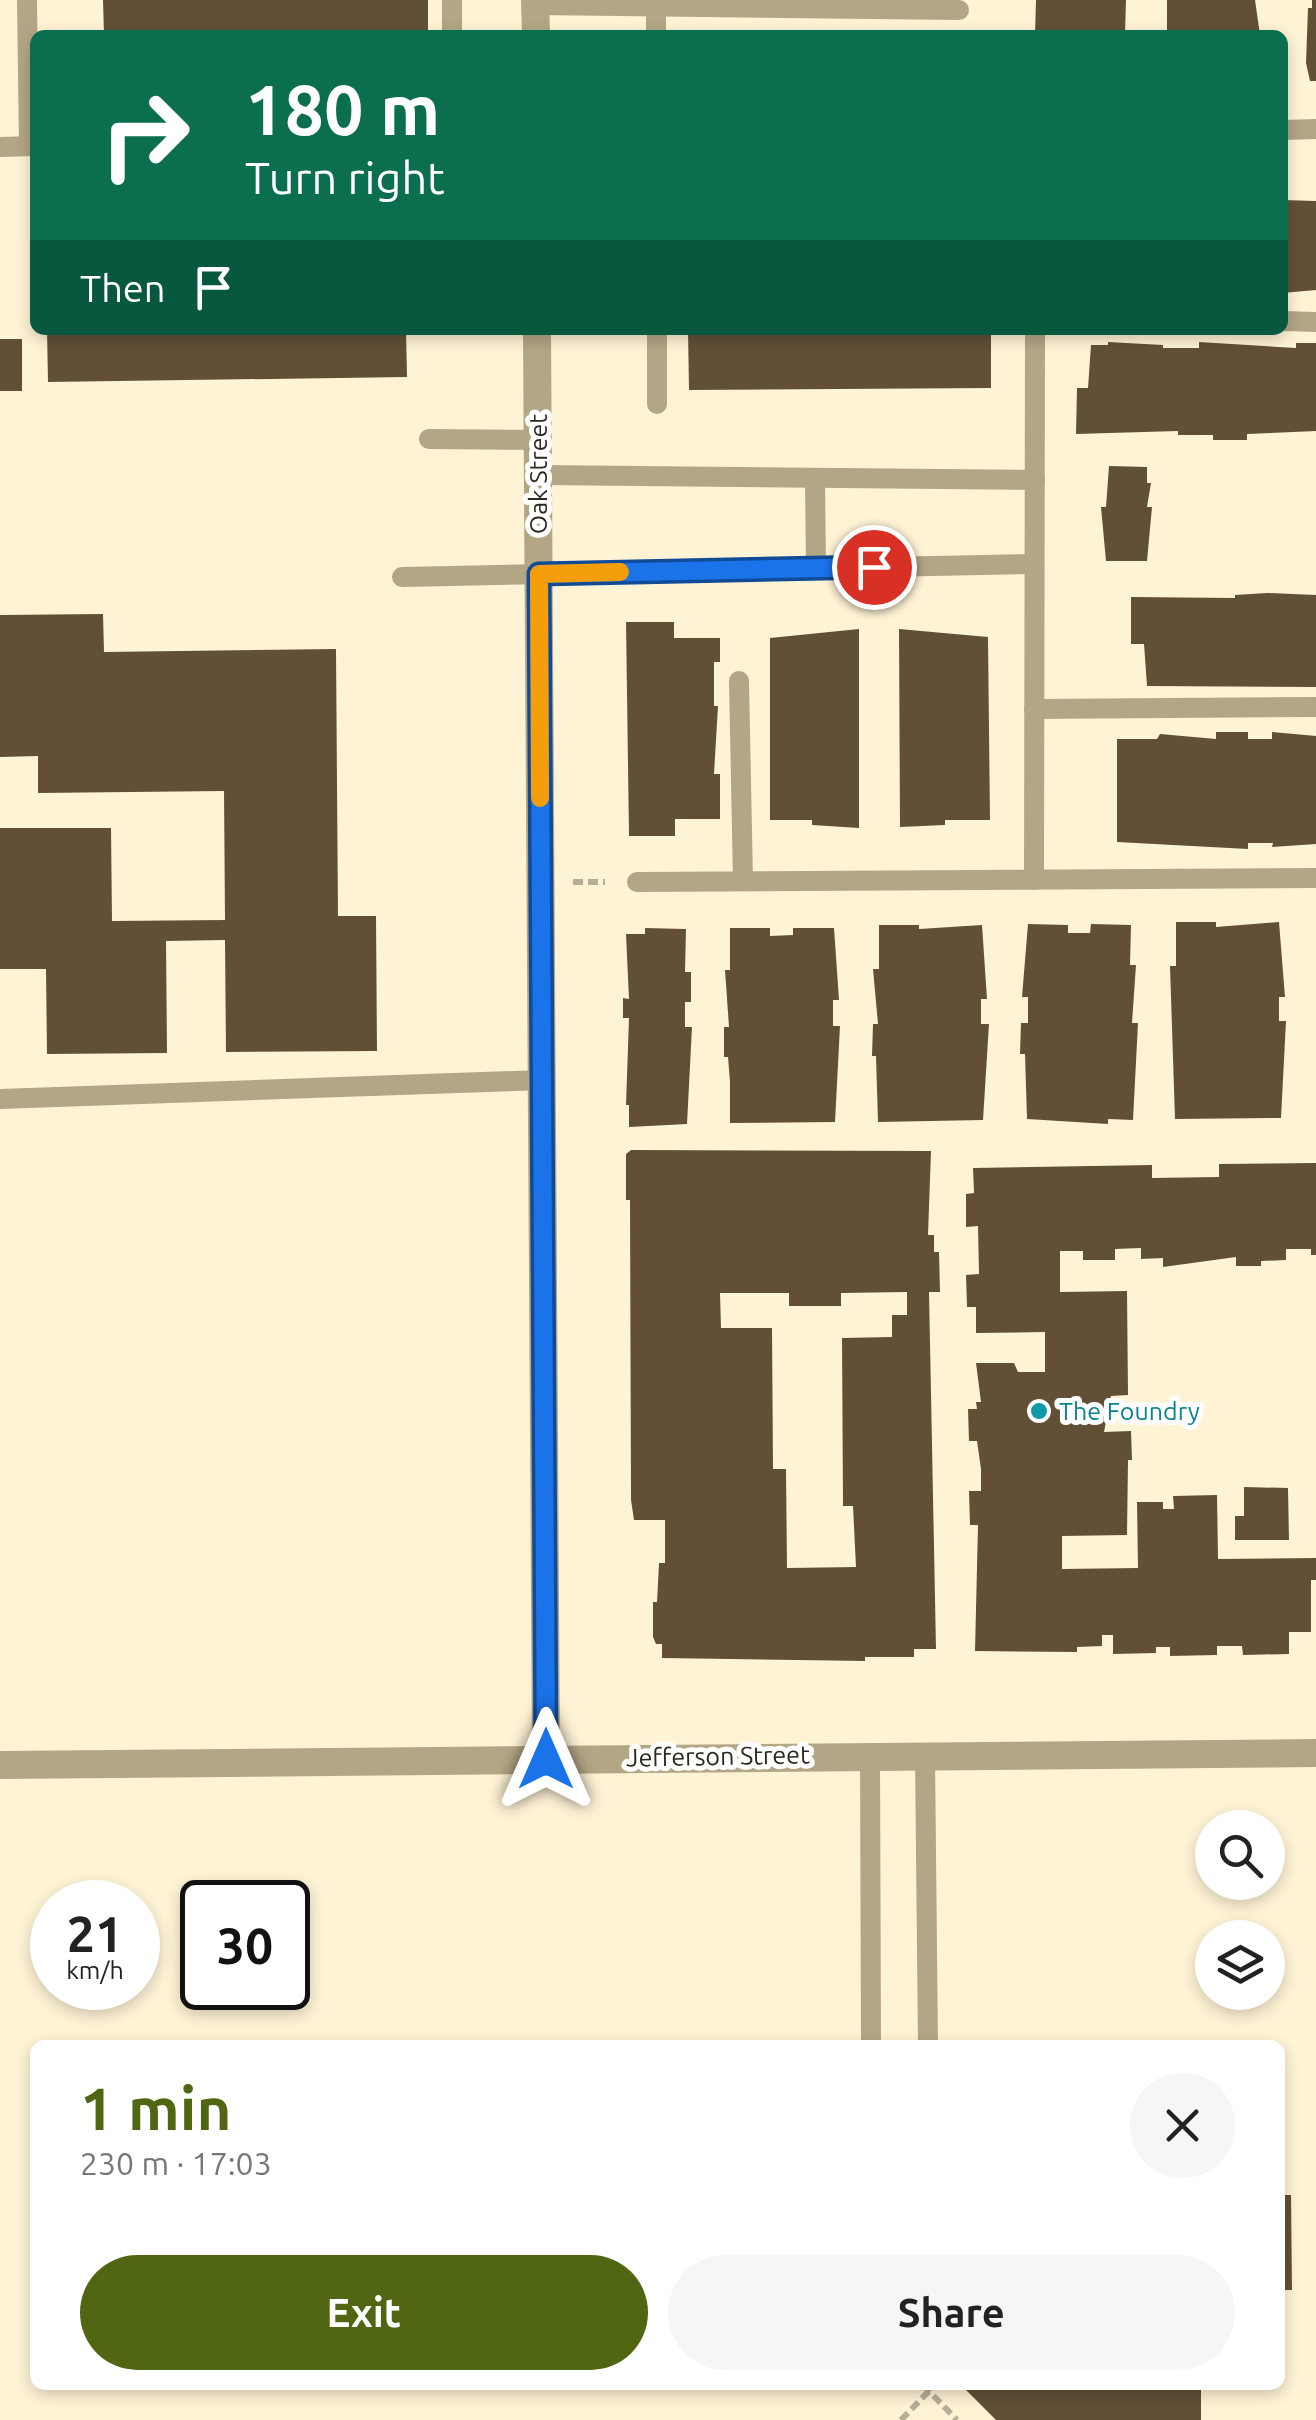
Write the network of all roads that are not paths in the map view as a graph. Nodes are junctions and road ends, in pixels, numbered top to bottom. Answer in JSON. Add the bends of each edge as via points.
{"nodes":[{"id":1,"x":27,"y":0,"type":"edge"},
{"id":2,"x":452,"y":0,"type":"edge"},
{"id":3,"x":536,"y":3,"type":"edge"},
{"id":4,"x":656,"y":6,"type":"junction"},
{"id":5,"x":960,"y":10,"type":"dead end"},
{"id":6,"x":452,"y":30,"type":"edge"},
{"id":7,"x":536,"y":30,"type":"edge"},
{"id":8,"x":656,"y":30,"type":"edge"},
{"id":9,"x":30,"y":88,"type":"edge"},
{"id":10,"x":1288,"y":130,"type":"edge"},
{"id":11,"x":1316,"y":130,"type":"edge"},
{"id":12,"x":30,"y":146,"type":"edge"},
{"id":13,"x":0,"y":147,"type":"edge"},
{"id":14,"x":1288,"y":322,"type":"edge"},
{"id":15,"x":1316,"y":322,"type":"edge"},
{"id":16,"x":538,"y":335,"type":"edge"},
{"id":17,"x":657,"y":335,"type":"edge"},
{"id":18,"x":1035,"y":335,"type":"edge"},
{"id":19,"x":657,"y":404,"type":"dead end"},
{"id":20,"x":429,"y":439,"type":"dead end"},
{"id":21,"x":538,"y":440,"type":"junction"},
{"id":22,"x":538,"y":475,"type":"junction"},
{"id":23,"x":816,"y":478,"type":"junction"},
{"id":24,"x":1035,"y":480,"type":"junction"},
{"id":25,"x":1034,"y":564,"type":"junction"},
{"id":26,"x":816,"y":568,"type":"junction"},
{"id":27,"x":539,"y":574,"type":"junction"},
{"id":28,"x":402,"y":577,"type":"dead end"},
{"id":29,"x":738,"y":681,"type":"dead end"},
{"id":30,"x":1316,"y":707,"type":"edge"},
{"id":31,"x":1034,"y":708,"type":"junction"},
{"id":32,"x":1316,"y":878,"type":"edge"},
{"id":33,"x":1034,"y":880,"type":"junction"},
{"id":34,"x":743,"y":881,"type":"junction"},
{"id":35,"x":637,"y":882,"type":"road end"},
{"id":36,"x":542,"y":1080,"type":"junction"},
{"id":37,"x":0,"y":1099,"type":"edge"},
{"id":38,"x":1316,"y":1753,"type":"edge"},
{"id":39,"x":870,"y":1754,"type":"junction"},
{"id":40,"x":925,"y":1755,"type":"junction"},
{"id":41,"x":546,"y":1759,"type":"junction"},
{"id":42,"x":0,"y":1765,"type":"edge"},
{"id":43,"x":870,"y":2040,"type":"edge"},
{"id":44,"x":928,"y":2040,"type":"edge"}],
"edges":[{"from":1,"to":9,"type":"lane"},
{"from":2,"to":6,"type":"lane"},
{"from":3,"to":4,"type":"lane"},
{"from":3,"to":7,"type":"street"},
{"from":4,"to":5,"type":"lane"},
{"from":4,"to":8,"type":"lane"},
{"from":10,"to":11,"type":"lane"},
{"from":12,"to":13,"type":"lane"},
{"from":14,"to":15,"type":"lane"},
{"from":16,"to":21,"type":"street","name":"Oak Street"},
{"from":17,"to":19,"type":"lane"},
{"from":18,"to":24,"type":"lane"},
{"from":20,"to":21,"type":"lane"},
{"from":21,"to":22,"type":"street","name":"Oak Street"},
{"from":22,"to":23,"type":"lane"},
{"from":22,"to":27,"type":"street","name":"Oak Street"},
{"from":23,"to":24,"type":"lane"},
{"from":23,"to":26,"type":"lane"},
{"from":24,"to":25,"type":"lane"},
{"from":25,"to":26,"type":"lane"},
{"from":25,"to":31,"type":"lane"},
{"from":26,"to":27,"type":"lane"},
{"from":27,"to":28,"type":"lane"},
{"from":27,"to":36,"type":"street","name":"Oak Street"},
{"from":29,"to":34,"type":"lane"},
{"from":30,"to":31,"type":"lane"},
{"from":31,"to":33,"type":"lane"},
{"from":32,"to":33,"type":"lane"},
{"from":33,"to":34,"type":"lane"},
{"from":34,"to":35,"type":"lane"},
{"from":36,"to":37,"type":"lane"},
{"from":36,"to":41,"type":"street","name":"Oak Street"},
{"from":38,"to":40,"type":"street","name":"Jefferson Street"},
{"from":39,"to":40,"type":"street","name":"Jefferson Street"},
{"from":39,"to":41,"type":"street","name":"Jefferson Street"},
{"from":39,"to":43,"type":"lane"},
{"from":40,"to":44,"type":"lane"},
{"from":41,"to":42,"type":"street","name":"Jefferson Street"}]}
